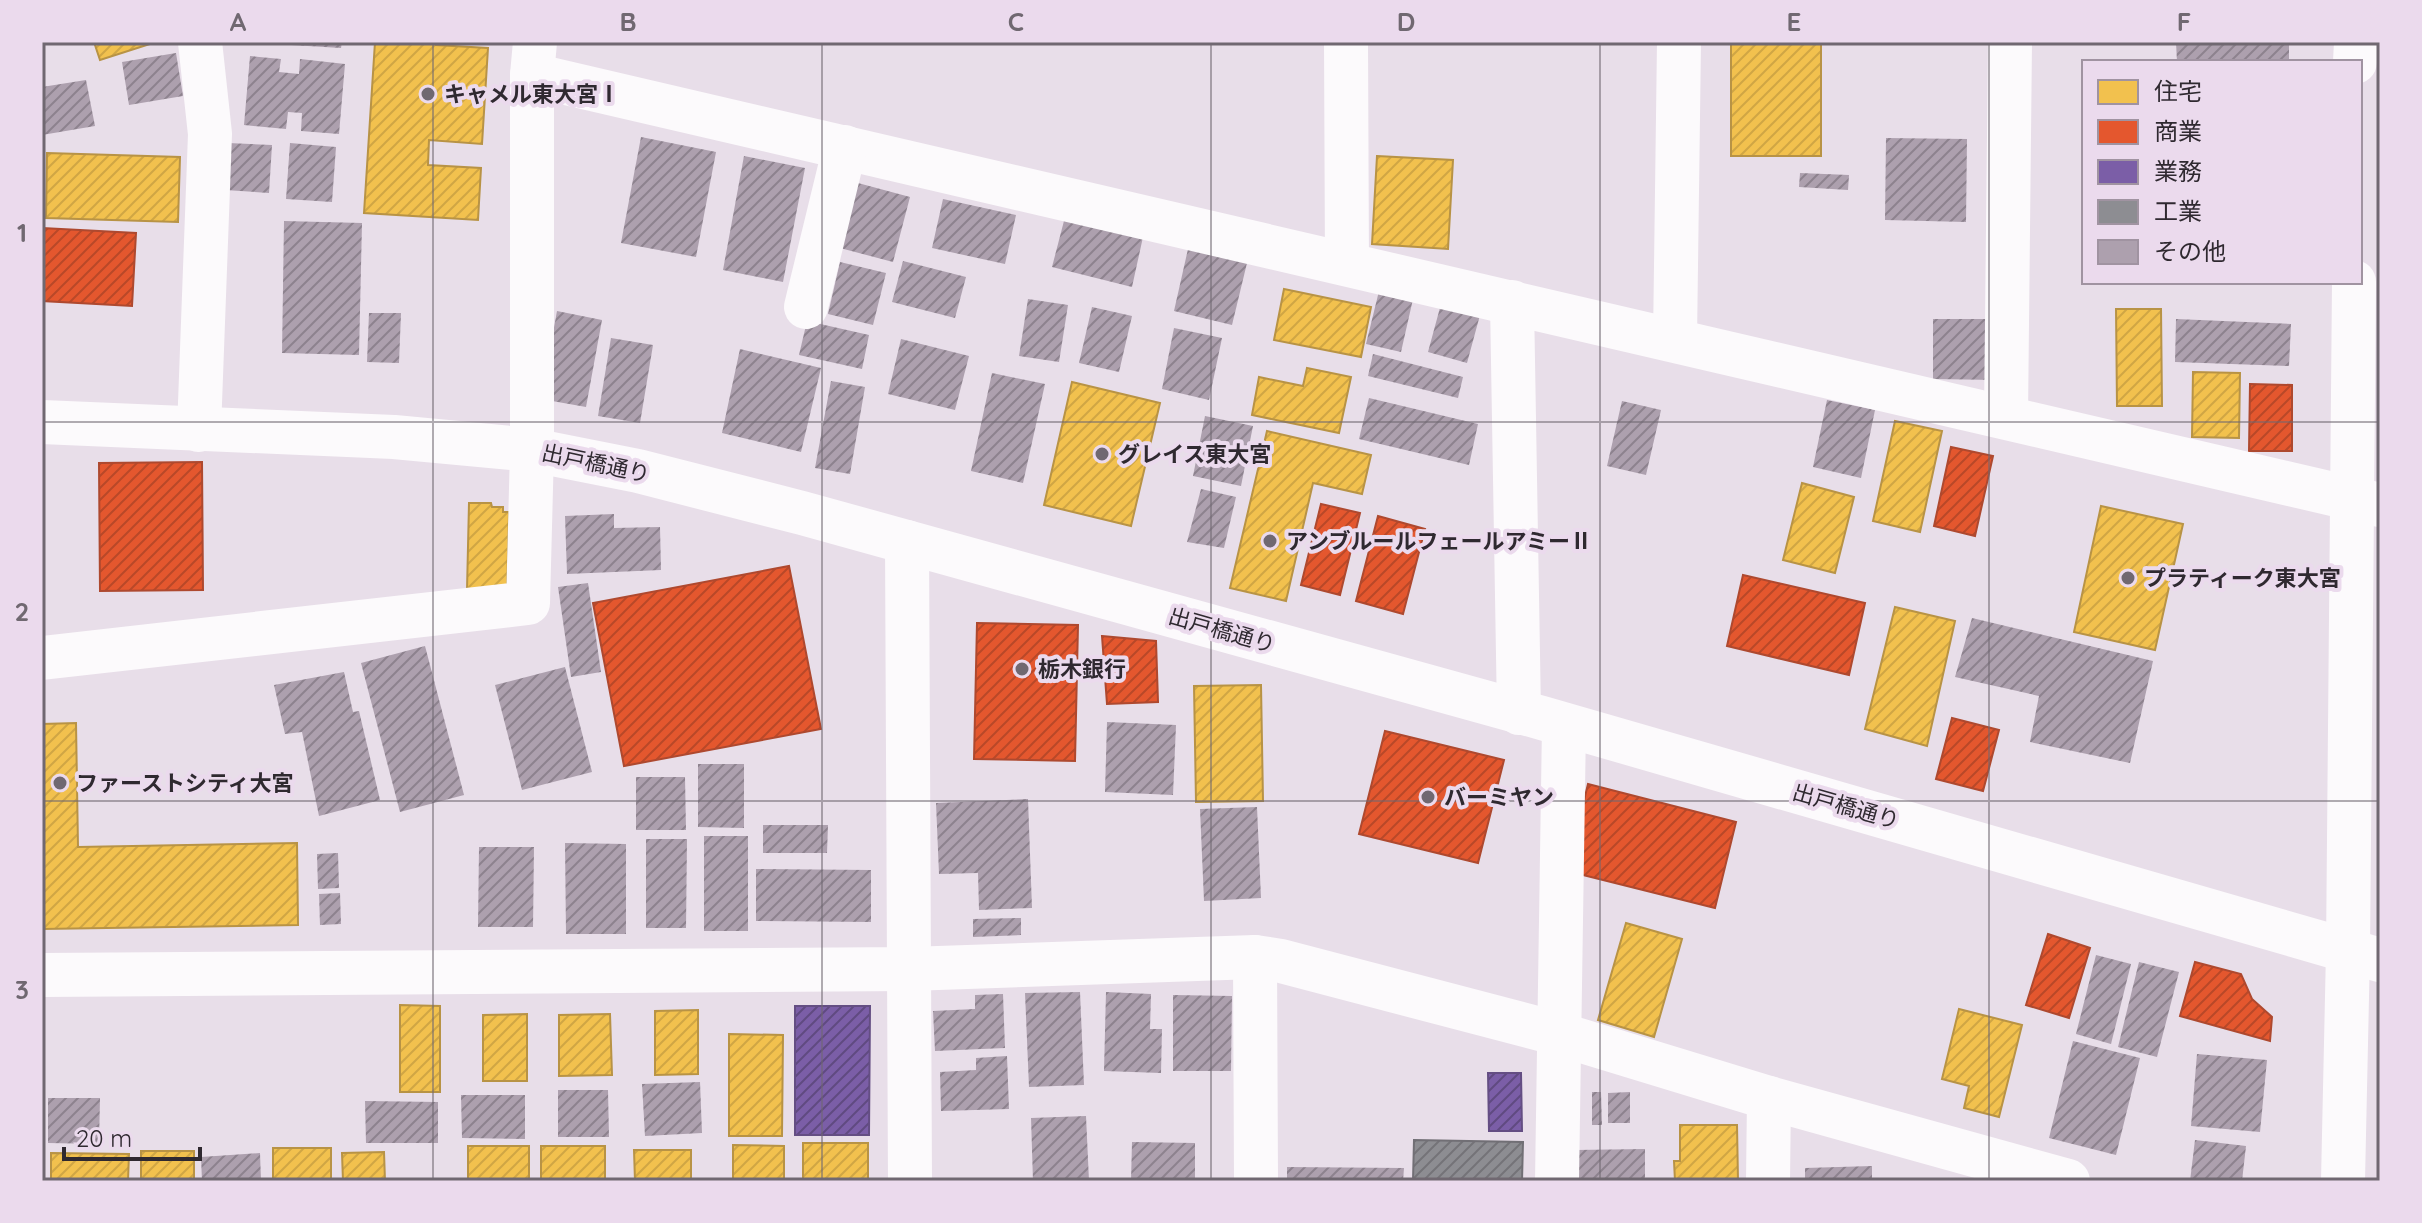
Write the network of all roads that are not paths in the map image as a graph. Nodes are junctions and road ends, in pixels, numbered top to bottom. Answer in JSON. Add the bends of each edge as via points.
{"nodes":[{"id":1,"x":200,"y":42,"type":"edge"},
{"id":2,"x":1346,"y":42,"type":"edge"},
{"id":3,"x":1679,"y":42,"type":"edge"},
{"id":4,"x":2010,"y":42,"type":"edge"},
{"id":5,"x":533,"y":58,"type":"edge"},
{"id":6,"x":845,"y":147,"type":"junction"},
{"id":7,"x":1347,"y":264,"type":"junction"},
{"id":8,"x":2354,"y":284,"type":"edge"},
{"id":9,"x":1512,"y":302,"type":"junction"},
{"id":10,"x":806,"y":307,"type":"dead end"},
{"id":11,"x":1675,"y":340,"type":"junction"},
{"id":12,"x":2006,"y":417,"type":"junction"},
{"id":13,"x":42,"y":422,"type":"edge"},
{"id":14,"x":199,"y":430,"type":"junction"},
{"id":15,"x":532,"y":450,"type":"junction"},
{"id":16,"x":2366,"y":501,"type":"edge"},
{"id":17,"x":907,"y":542,"type":"junction"},
{"id":18,"x":42,"y":658,"type":"edge"},
{"id":19,"x":1519,"y":713,"type":"junction"},
{"id":20,"x":1564,"y":725,"type":"junction"},
{"id":21,"x":2364,"y":956,"type":"edge"},
{"id":22,"x":1255,"y":957,"type":"junction"},
{"id":23,"x":909,"y":969,"type":"junction"},
{"id":24,"x":42,"y":975,"type":"edge"},
{"id":25,"x":1559,"y":1034,"type":"junction"},
{"id":26,"x":1769,"y":1098,"type":"junction"},
{"id":27,"x":2021,"y":1174,"type":"edge"},
{"id":28,"x":910,"y":1181,"type":"edge"},
{"id":29,"x":1256,"y":1181,"type":"edge"},
{"id":30,"x":1557,"y":1181,"type":"edge"},
{"id":31,"x":1768,"y":1181,"type":"edge"},
{"id":32,"x":2068,"y":1181,"type":"edge"},
{"id":33,"x":2343,"y":1181,"type":"edge"}],
"edges":[{"from":1,"to":14,"type":"street","via":[[210,134]]},
{"from":2,"to":7,"type":"street"},
{"from":3,"to":11,"type":"street"},
{"from":4,"to":12,"type":"street"},
{"from":5,"to":6,"type":"street"},
{"from":5,"to":15,"type":"street"},
{"from":6,"to":7,"type":"street"},
{"from":6,"to":10,"type":"street"},
{"from":7,"to":9,"type":"street"},
{"from":8,"to":16,"type":"street"},
{"from":9,"to":11,"type":"street"},
{"from":9,"to":19,"type":"street"},
{"from":11,"to":12,"type":"street"},
{"from":12,"to":16,"type":"street"},
{"from":13,"to":14,"type":"street","name":"出戸橋通り"},
{"from":14,"to":15,"type":"street","name":"出戸橋通り","via":[[394,437]]},
{"from":15,"to":17,"type":"street","name":"出戸橋通り","via":[[638,471]]},
{"from":15,"to":18,"type":"street","via":[[528,603]]},
{"from":16,"to":21,"type":"street"},
{"from":17,"to":19,"type":"street","name":"出戸橋通り"},
{"from":17,"to":23,"type":"street"},
{"from":19,"to":20,"type":"street","name":"出戸橋通り"},
{"from":20,"to":21,"type":"street","name":"出戸橋通り"},
{"from":20,"to":25,"type":"street"},
{"from":21,"to":33,"type":"street"},
{"from":22,"to":23,"type":"street"},
{"from":22,"to":25,"type":"street"},
{"from":22,"to":29,"type":"street"},
{"from":23,"to":24,"type":"street"},
{"from":23,"to":28,"type":"street"},
{"from":25,"to":26,"type":"street"},
{"from":25,"to":30,"type":"street"},
{"from":26,"to":27,"type":"street"},
{"from":26,"to":31,"type":"street"},
{"from":27,"to":32,"type":"street"}]}
